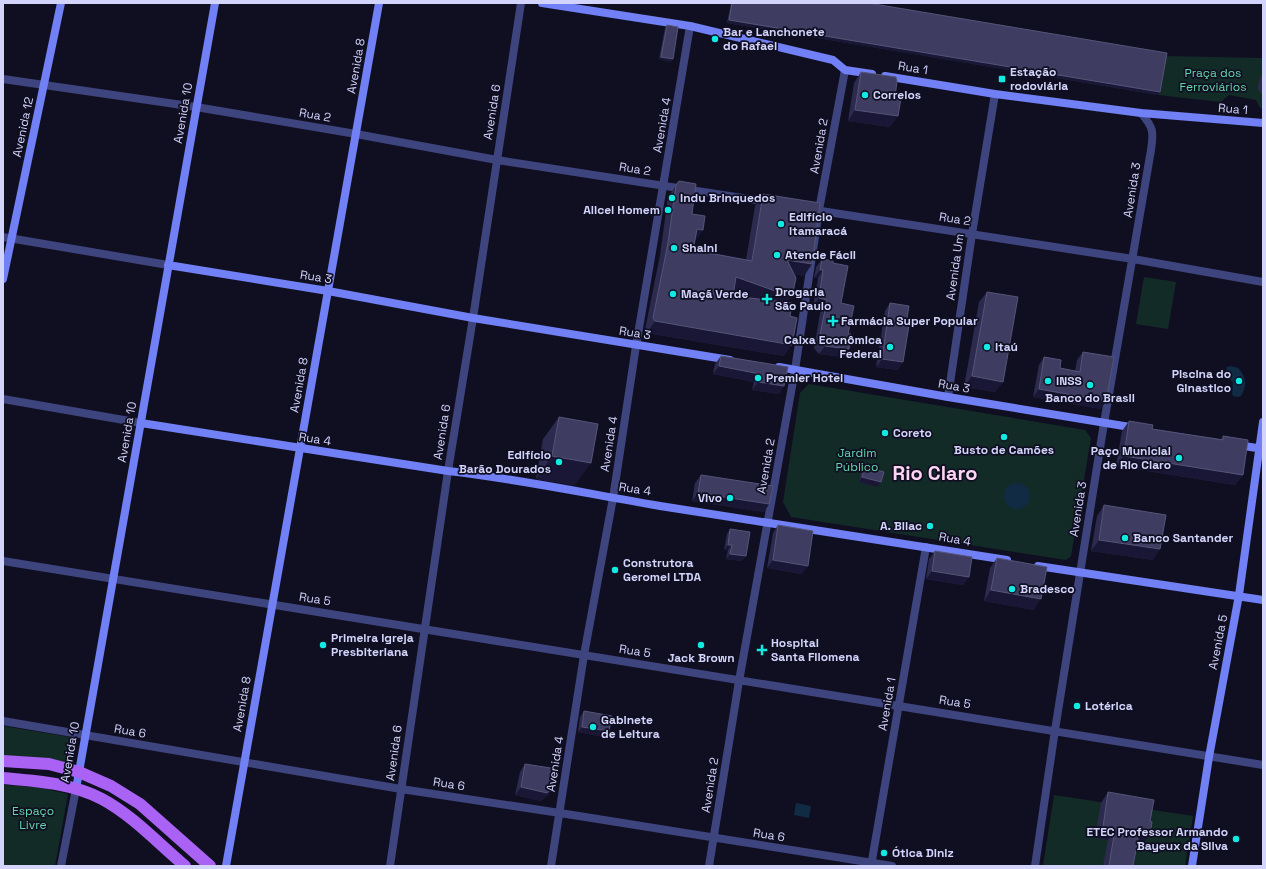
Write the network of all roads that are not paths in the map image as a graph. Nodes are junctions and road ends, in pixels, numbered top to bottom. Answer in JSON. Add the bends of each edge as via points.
{"nodes":[{"id":1,"x":61,"y":3,"type":"edge"},
{"id":2,"x":215,"y":3,"type":"edge"},
{"id":3,"x":379,"y":3,"type":"edge"},
{"id":4,"x":521,"y":3,"type":"edge"},
{"id":5,"x":542,"y":3,"type":"edge"},
{"id":6,"x":690,"y":26,"type":"junction"},
{"id":7,"x":845,"y":70,"type":"junction"},
{"id":8,"x":3,"y":79,"type":"edge"},
{"id":9,"x":44,"y":85,"type":"junction"},
{"id":10,"x":995,"y":94,"type":"junction"},
{"id":11,"x":196,"y":107,"type":"junction"},
{"id":12,"x":1141,"y":113,"type":"junction"},
{"id":13,"x":1263,"y":123,"type":"edge"},
{"id":14,"x":356,"y":134,"type":"junction"},
{"id":15,"x":497,"y":160,"type":"junction"},
{"id":16,"x":663,"y":186,"type":"junction"},
{"id":17,"x":780,"y":204,"type":"edge"},
{"id":18,"x":796,"y":207,"type":"edge"},
{"id":19,"x":819,"y":210,"type":"junction"},
{"id":20,"x":972,"y":234,"type":"junction"},
{"id":21,"x":7,"y":238,"type":"edge"},
{"id":22,"x":1133,"y":259,"type":"junction"},
{"id":23,"x":168,"y":265,"type":"junction"},
{"id":24,"x":3,"y":278,"type":"edge"},
{"id":25,"x":1263,"y":282,"type":"edge"},
{"id":26,"x":328,"y":291,"type":"junction"},
{"id":27,"x":473,"y":318,"type":"junction"},
{"id":28,"x":636,"y":346,"type":"junction"},
{"id":29,"x":735,"y":361,"type":"edge"},
{"id":30,"x":773,"y":367,"type":"edge"},
{"id":31,"x":795,"y":370,"type":"junction"},
{"id":32,"x":948,"y":397,"type":"junction"},
{"id":33,"x":3,"y":399,"type":"edge"},
{"id":34,"x":1263,"y":422,"type":"edge"},
{"id":35,"x":140,"y":423,"type":"junction"},
{"id":36,"x":1104,"y":423,"type":"junction"},
{"id":37,"x":1143,"y":429,"type":"edge"},
{"id":38,"x":1228,"y":443,"type":"edge"},
{"id":39,"x":1261,"y":448,"type":"edge"},
{"id":40,"x":300,"y":449,"type":"junction"},
{"id":41,"x":448,"y":471,"type":"junction"},
{"id":42,"x":613,"y":498,"type":"junction"},
{"id":43,"x":768,"y":523,"type":"junction"},
{"id":44,"x":926,"y":547,"type":"junction"},
{"id":45,"x":3,"y":561,"type":"edge"},
{"id":46,"x":1018,"y":562,"type":"edge"},
{"id":47,"x":1034,"y":565,"type":"edge"},
{"id":48,"x":1080,"y":573,"type":"junction"},
{"id":49,"x":112,"y":578,"type":"junction"},
{"id":50,"x":1239,"y":595,"type":"junction"},
{"id":51,"x":1263,"y":600,"type":"edge"},
{"id":52,"x":272,"y":605,"type":"junction"},
{"id":53,"x":424,"y":628,"type":"junction"},
{"id":54,"x":584,"y":655,"type":"junction"},
{"id":55,"x":739,"y":680,"type":"junction"},
{"id":56,"x":898,"y":705,"type":"junction"},
{"id":57,"x":3,"y":721,"type":"edge"},
{"id":58,"x":1055,"y":730,"type":"junction"},
{"id":59,"x":85,"y":735,"type":"junction"},
{"id":60,"x":1209,"y":757,"type":"junction"},
{"id":61,"x":3,"y":761,"type":"edge"},
{"id":62,"x":244,"y":763,"type":"junction"},
{"id":63,"x":1263,"y":765,"type":"edge"},
{"id":64,"x":79,"y":772,"type":"junction"},
{"id":65,"x":3,"y":778,"type":"edge"},
{"id":66,"x":76,"y":789,"type":"junction"},
{"id":67,"x":401,"y":789,"type":"junction"},
{"id":68,"x":560,"y":813,"type":"junction"},
{"id":69,"x":714,"y":838,"type":"junction"},
{"id":70,"x":871,"y":864,"type":"edge"},
{"id":71,"x":61,"y":866,"type":"edge"},
{"id":72,"x":185,"y":866,"type":"edge"},
{"id":73,"x":210,"y":866,"type":"edge"},
{"id":74,"x":226,"y":866,"type":"edge"},
{"id":75,"x":390,"y":866,"type":"edge"},
{"id":76,"x":551,"y":866,"type":"edge"},
{"id":77,"x":709,"y":866,"type":"edge"},
{"id":78,"x":892,"y":866,"type":"edge"},
{"id":79,"x":1035,"y":866,"type":"edge"},
{"id":80,"x":1192,"y":866,"type":"edge"}],
"edges":[{"from":1,"to":9,"type":"main road","name":"Avenida 12"},
{"from":2,"to":11,"type":"main road","name":"Avenida 10"},
{"from":3,"to":14,"type":"main road","name":"Avenida 8"},
{"from":4,"to":15,"type":"street","name":"Avenida 6"},
{"from":5,"to":6,"type":"main road","name":"Rua 1"},
{"from":6,"to":7,"type":"main road","name":"Rua 1","via":[[833,60]]},
{"from":6,"to":16,"type":"street","name":"Avenida 4"},
{"from":7,"to":10,"type":"main road","name":"Rua 1"},
{"from":7,"to":19,"type":"street","name":"Avenida 2"},
{"from":8,"to":9,"type":"street","name":"Rua 2"},
{"from":9,"to":11,"type":"street","name":"Rua 2"},
{"from":9,"to":21,"type":"main road","name":"Avenida 12"},
{"from":10,"to":12,"type":"main road","name":"Rua 1"},
{"from":10,"to":20,"type":"street","name":"Avenida Um"},
{"from":11,"to":14,"type":"street","name":"Rua 2"},
{"from":11,"to":23,"type":"main road","name":"Avenida 10"},
{"from":12,"to":13,"type":"main road","name":"Rua 1"},
{"from":12,"to":22,"type":"street","name":"Avenida 3","via":[[1151,124],[1153,137]]},
{"from":14,"to":15,"type":"street","name":"Rua 2"},
{"from":14,"to":26,"type":"main road","name":"Avenida 8"},
{"from":15,"to":16,"type":"street","name":"Rua 2"},
{"from":15,"to":27,"type":"street","name":"Avenida 6"},
{"from":16,"to":17,"type":"street","name":"Rua 2"},
{"from":16,"to":28,"type":"street","name":"Avenida 4"},
{"from":18,"to":19,"type":"street","name":"Rua 2"},
{"from":19,"to":20,"type":"street","name":"Rua 2"},
{"from":19,"to":31,"type":"street","name":"Avenida 2"},
{"from":20,"to":22,"type":"street","name":"Rua 2"},
{"from":20,"to":32,"type":"street","name":"Avenida Um"},
{"from":21,"to":23,"type":"street","name":"Rua 3"},
{"from":21,"to":24,"type":"main road","name":"Avenida 12"},
{"from":22,"to":25,"type":"street","name":"Rua 2"},
{"from":22,"to":36,"type":"street","name":"Avenida 3"},
{"from":23,"to":26,"type":"main road","name":"Rua 3"},
{"from":23,"to":35,"type":"main road","name":"Avenida 10"},
{"from":26,"to":27,"type":"main road","name":"Rua 3"},
{"from":26,"to":40,"type":"main road","name":"Avenida 8"},
{"from":27,"to":28,"type":"main road","name":"Rua 3"},
{"from":27,"to":41,"type":"street","name":"Avenida 6"},
{"from":28,"to":29,"type":"main road","name":"Rua 3"},
{"from":28,"to":42,"type":"street","name":"Avenida 4"},
{"from":30,"to":31,"type":"main road","name":"Rua 3"},
{"from":31,"to":32,"type":"main road","name":"Rua 3"},
{"from":31,"to":43,"type":"street","name":"Avenida 2"},
{"from":32,"to":36,"type":"main road","name":"Rua 3"},
{"from":33,"to":35,"type":"street","name":"Rua 4"},
{"from":34,"to":39,"type":"main road","name":"Avenida 5"},
{"from":35,"to":40,"type":"main road","name":"Rua 4"},
{"from":35,"to":49,"type":"main road","name":"Avenida 10"},
{"from":36,"to":37,"type":"main road","name":"Rua 3"},
{"from":36,"to":48,"type":"street","name":"Avenida 3"},
{"from":38,"to":39,"type":"main road"},
{"from":39,"to":50,"type":"main road","name":"Avenida 5"},
{"from":40,"to":41,"type":"main road","name":"Rua 4"},
{"from":40,"to":52,"type":"main road","name":"Avenida 8"},
{"from":41,"to":42,"type":"main road","name":"Rua 4"},
{"from":41,"to":53,"type":"street","name":"Avenida 6"},
{"from":42,"to":43,"type":"main road","name":"Rua 4"},
{"from":42,"to":54,"type":"street","name":"Avenida 4"},
{"from":43,"to":44,"type":"main road","name":"Rua 4"},
{"from":43,"to":55,"type":"street","name":"Avenida 2"},
{"from":44,"to":46,"type":"main road","name":"Rua 4"},
{"from":44,"to":56,"type":"street","name":"Avenida 1"},
{"from":45,"to":49,"type":"street","name":"Rua 5"},
{"from":47,"to":48,"type":"main road"},
{"from":48,"to":50,"type":"main road"},
{"from":48,"to":58,"type":"street","name":"Avenida 3"},
{"from":49,"to":52,"type":"street","name":"Rua 5"},
{"from":49,"to":59,"type":"main road","name":"Avenida 10"},
{"from":50,"to":51,"type":"main road"},
{"from":50,"to":60,"type":"main road","name":"Avenida 5"},
{"from":52,"to":53,"type":"street","name":"Rua 5"},
{"from":52,"to":62,"type":"main road","name":"Avenida 8"},
{"from":53,"to":54,"type":"street","name":"Rua 5"},
{"from":53,"to":67,"type":"street","name":"Avenida 6"},
{"from":54,"to":55,"type":"street","name":"Rua 5"},
{"from":54,"to":68,"type":"street","name":"Avenida 4"},
{"from":55,"to":56,"type":"street","name":"Rua 5"},
{"from":55,"to":69,"type":"street","name":"Avenida 2"},
{"from":56,"to":58,"type":"street","name":"Rua 5"},
{"from":56,"to":70,"type":"street","name":"Avenida 1"},
{"from":57,"to":59,"type":"street","name":"Rua 6"},
{"from":58,"to":60,"type":"street","name":"Rua 5"},
{"from":58,"to":79,"type":"street","name":"Avenida 3"},
{"from":59,"to":62,"type":"street","name":"Rua 6"},
{"from":59,"to":64,"type":"main road","name":"Avenida 10"},
{"from":60,"to":63,"type":"street","name":"Rua 5"},
{"from":60,"to":80,"type":"main road","name":"Avenida 5"},
{"from":61,"to":64,"type":"main road","via":[[49,764]]},
{"from":62,"to":67,"type":"street","name":"Rua 6"},
{"from":62,"to":74,"type":"main road","name":"Avenida 8"},
{"from":64,"to":66,"type":"main road","name":"Avenida 10"},
{"from":64,"to":73,"type":"main road","via":[[111,786],[140,804]]},
{"from":65,"to":66,"type":"main road","via":[[42,781]]},
{"from":66,"to":71,"type":"street","name":"Avenida 10"},
{"from":66,"to":72,"type":"main road","via":[[101,798],[127,816]]},
{"from":67,"to":68,"type":"street","name":"Rua 6"},
{"from":67,"to":75,"type":"street","name":"Avenida 6"},
{"from":68,"to":69,"type":"street","name":"Rua 6"},
{"from":68,"to":76,"type":"street","name":"Avenida 4"},
{"from":69,"to":70,"type":"street","name":"Rua 6"},
{"from":69,"to":77,"type":"street","name":"Avenida 2"},
{"from":70,"to":78,"type":"street","name":"Rua 6"}]}
